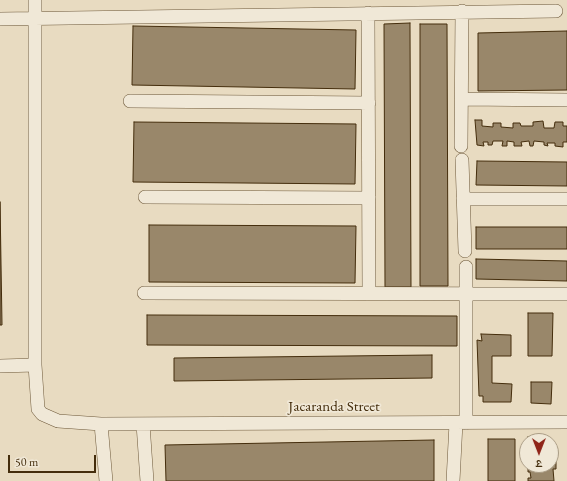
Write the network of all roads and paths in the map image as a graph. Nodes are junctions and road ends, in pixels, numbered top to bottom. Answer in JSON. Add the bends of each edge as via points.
{"nodes":[{"id":1,"x":34,"y":0,"type":"edge"},
{"id":2,"x":462,"y":11,"type":"junction"},
{"id":3,"x":556,"y":11,"type":"dead end"},
{"id":4,"x":368,"y":12,"type":"junction"},
{"id":5,"x":35,"y":18,"type":"junction"},
{"id":6,"x":0,"y":19,"type":"edge"},
{"id":7,"x":462,"y":99,"type":"junction"},
{"id":8,"x":567,"y":100,"type":"edge"},
{"id":9,"x":130,"y":102,"type":"dead end"},
{"id":10,"x":369,"y":103,"type":"junction"},
{"id":11,"x":461,"y":146,"type":"dead end"},
{"id":12,"x":462,"y":160,"type":"dead end"},
{"id":13,"x":145,"y":197,"type":"dead end"},
{"id":14,"x":369,"y":198,"type":"junction"},
{"id":15,"x":463,"y":199,"type":"junction"},
{"id":16,"x":567,"y":199,"type":"edge"},
{"id":17,"x":466,"y":251,"type":"dead end"},
{"id":18,"x":466,"y":267,"type":"dead end"},
{"id":19,"x":144,"y":293,"type":"dead end"},
{"id":20,"x":369,"y":293,"type":"junction"},
{"id":21,"x":466,"y":293,"type":"junction"},
{"id":22,"x":567,"y":294,"type":"edge"},
{"id":23,"x":0,"y":366,"type":"edge"},
{"id":24,"x":35,"y":366,"type":"junction"},
{"id":25,"x":567,"y":422,"type":"edge"},
{"id":26,"x":461,"y":423,"type":"junction"},
{"id":27,"x":101,"y":424,"type":"junction"},
{"id":28,"x":143,"y":424,"type":"junction"},
{"id":29,"x":106,"y":481,"type":"edge"},
{"id":30,"x":147,"y":481,"type":"edge"},
{"id":31,"x":452,"y":481,"type":"edge"}],
"edges":[{"from":1,"to":5,"type":"street","name":"Jacaranda Street"},
{"from":2,"to":3,"type":"street"},
{"from":2,"to":4,"type":"street"},
{"from":2,"to":7,"type":"street"},
{"from":4,"to":5,"type":"street"},
{"from":4,"to":10,"type":"street"},
{"from":5,"to":6,"type":"street"},
{"from":5,"to":24,"type":"street","name":"Jacaranda Street"},
{"from":7,"to":8,"type":"street"},
{"from":7,"to":11,"type":"street"},
{"from":9,"to":10,"type":"street"},
{"from":10,"to":14,"type":"street"},
{"from":12,"to":15,"type":"street"},
{"from":13,"to":14,"type":"street"},
{"from":14,"to":20,"type":"street"},
{"from":15,"to":16,"type":"street"},
{"from":15,"to":17,"type":"street"},
{"from":18,"to":21,"type":"street"},
{"from":19,"to":20,"type":"street"},
{"from":20,"to":21,"type":"street"},
{"from":21,"to":22,"type":"street"},
{"from":21,"to":26,"type":"street"},
{"from":23,"to":24,"type":"street"},
{"from":24,"to":27,"type":"street","name":"Jacaranda Street","via":[[38,409],[42,414],[58,421]]},
{"from":25,"to":26,"type":"street","name":"Jacaranda Street"},
{"from":26,"to":28,"type":"street","name":"Jacaranda Street"},
{"from":26,"to":31,"type":"street"},
{"from":27,"to":28,"type":"street","name":"Jacaranda Street"},
{"from":27,"to":29,"type":"street"},
{"from":28,"to":30,"type":"street"}]}
